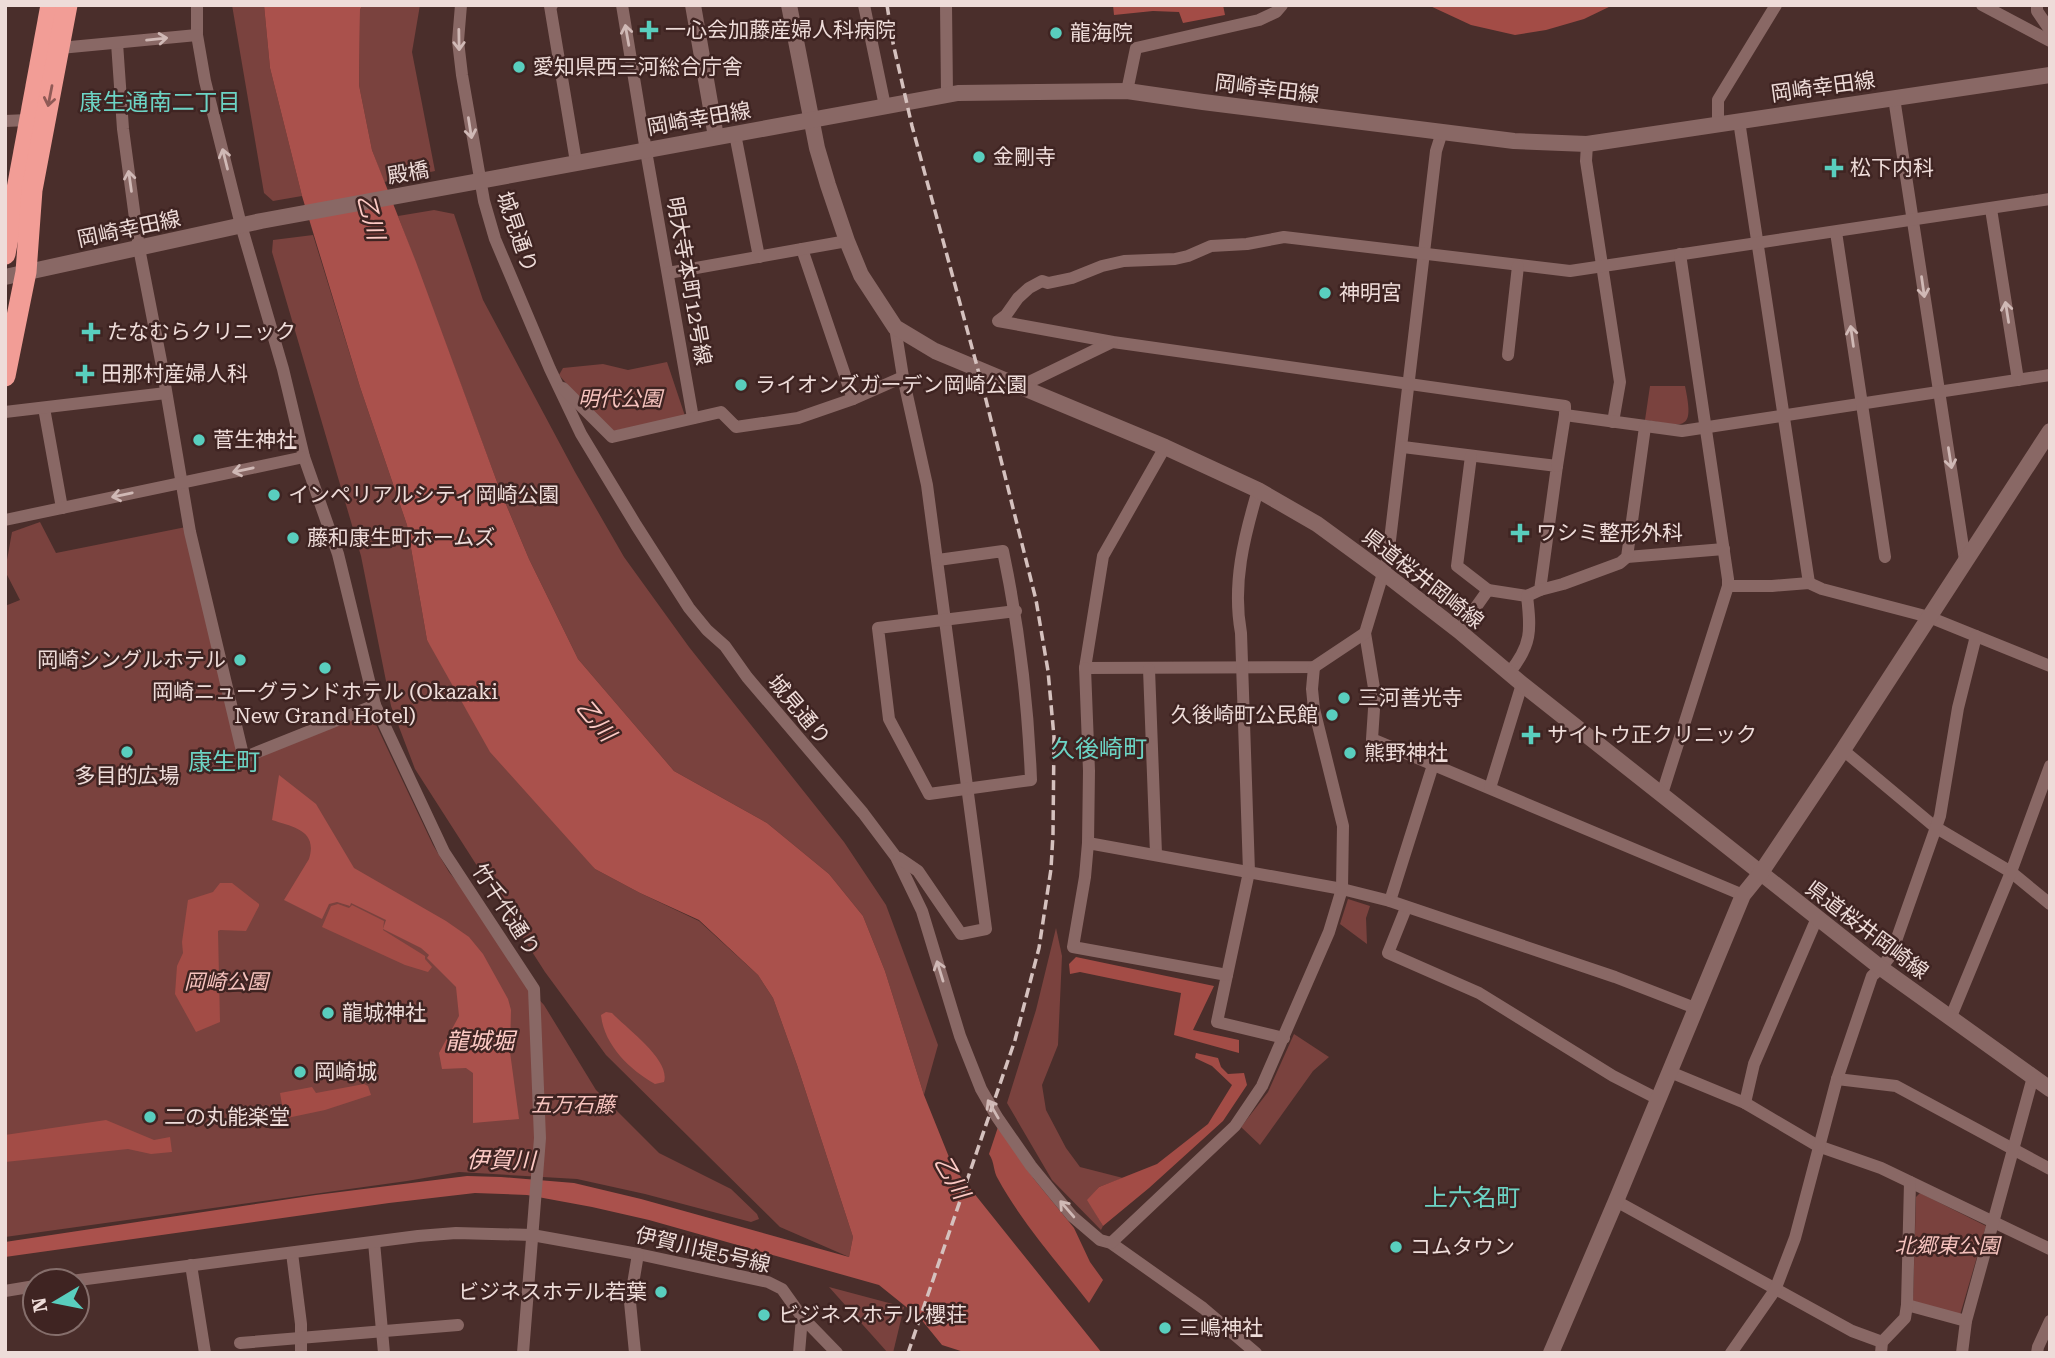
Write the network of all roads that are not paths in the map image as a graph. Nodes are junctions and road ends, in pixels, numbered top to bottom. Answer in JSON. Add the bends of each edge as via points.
{"nodes":[{"id":1,"x":51,"y":5,"type":"edge"},
{"id":2,"x":67,"y":5,"type":"edge"},
{"id":3,"x":197,"y":5,"type":"edge"},
{"id":4,"x":461,"y":5,"type":"edge"},
{"id":5,"x":552,"y":5,"type":"edge"},
{"id":6,"x":622,"y":5,"type":"edge"},
{"id":7,"x":694,"y":5,"type":"edge"},
{"id":8,"x":789,"y":5,"type":"edge"},
{"id":9,"x":864,"y":5,"type":"edge"},
{"id":10,"x":946,"y":5,"type":"edge"},
{"id":11,"x":1282,"y":5,"type":"edge"},
{"id":12,"x":1776,"y":5,"type":"edge"},
{"id":13,"x":1982,"y":5,"type":"edge"},
{"id":14,"x":2037,"y":5,"type":"edge"},
{"id":15,"x":2050,"y":30,"type":"edge"},
{"id":16,"x":197,"y":35,"type":"junction"},
{"id":17,"x":2050,"y":41,"type":"edge"},
{"id":18,"x":117,"y":43,"type":"junction"},
{"id":19,"x":60,"y":48,"type":"junction"},
{"id":20,"x":2050,"y":75,"type":"edge"},
{"id":21,"x":1127,"y":91,"type":"junction"},
{"id":22,"x":947,"y":94,"type":"junction"},
{"id":23,"x":1894,"y":98,"type":"junction"},
{"id":24,"x":885,"y":106,"type":"junction"},
{"id":25,"x":29,"y":120,"type":"junction"},
{"id":26,"x":811,"y":120,"type":"junction"},
{"id":27,"x":5,"y":121,"type":"edge"},
{"id":28,"x":1739,"y":121,"type":"junction"},
{"id":29,"x":1718,"y":124,"type":"junction"},
{"id":30,"x":1442,"y":132,"type":"junction"},
{"id":31,"x":735,"y":134,"type":"junction"},
{"id":32,"x":716,"y":138,"type":"junction"},
{"id":33,"x":1587,"y":144,"type":"junction"},
{"id":34,"x":646,"y":151,"type":"junction"},
{"id":35,"x":576,"y":162,"type":"junction"},
{"id":36,"x":481,"y":181,"type":"junction"},
{"id":37,"x":2050,"y":200,"type":"edge"},
{"id":38,"x":1991,"y":209,"type":"junction"},
{"id":39,"x":1913,"y":219,"type":"junction"},
{"id":40,"x":261,"y":221,"type":"joint"},
{"id":41,"x":241,"y":225,"type":"junction"},
{"id":42,"x":1836,"y":232,"type":"junction"},
{"id":43,"x":847,"y":240,"type":"junction"},
{"id":44,"x":1757,"y":242,"type":"junction"},
{"id":45,"x":139,"y":248,"type":"junction"},
{"id":46,"x":802,"y":249,"type":"junction"},
{"id":47,"x":1424,"y":252,"type":"junction"},
{"id":48,"x":5,"y":254,"type":"edge"},
{"id":49,"x":1680,"y":254,"type":"junction"},
{"id":50,"x":759,"y":257,"type":"junction"},
{"id":51,"x":1518,"y":266,"type":"junction"},
{"id":52,"x":1602,"y":266,"type":"junction"},
{"id":53,"x":668,"y":273,"type":"junction"},
{"id":54,"x":16,"y":275,"type":"edge"},
{"id":55,"x":895,"y":327,"type":"junction"},
{"id":56,"x":1113,"y":342,"type":"junction"},
{"id":57,"x":1508,"y":355,"type":"dead end"},
{"id":58,"x":2050,"y":375,"type":"edge"},
{"id":59,"x":5,"y":376,"type":"edge"},
{"id":60,"x":904,"y":377,"type":"junction"},
{"id":61,"x":2018,"y":380,"type":"junction"},
{"id":62,"x":556,"y":382,"type":"junction"},
{"id":63,"x":1410,"y":384,"type":"junction"},
{"id":64,"x":1021,"y":386,"type":"junction"},
{"id":65,"x":1939,"y":391,"type":"junction"},
{"id":66,"x":166,"y":393,"type":"junction"},
{"id":67,"x":853,"y":398,"type":"junction"},
{"id":68,"x":1861,"y":404,"type":"junction"},
{"id":69,"x":44,"y":408,"type":"junction"},
{"id":70,"x":5,"y":412,"type":"edge"},
{"id":71,"x":1565,"y":415,"type":"junction"},
{"id":72,"x":1783,"y":416,"type":"junction"},
{"id":73,"x":693,"y":418,"type":"junction"},
{"id":74,"x":1613,"y":422,"type":"junction"},
{"id":75,"x":1645,"y":427,"type":"junction"},
{"id":76,"x":1705,"y":427,"type":"junction"},
{"id":77,"x":2050,"y":431,"type":"edge"},
{"id":78,"x":1166,"y":447,"type":"junction"},
{"id":79,"x":1403,"y":447,"type":"junction"},
{"id":80,"x":1471,"y":456,"type":"junction"},
{"id":81,"x":304,"y":457,"type":"junction"},
{"id":82,"x":1557,"y":466,"type":"junction"},
{"id":83,"x":182,"y":481,"type":"junction"},
{"id":84,"x":1258,"y":490,"type":"junction"},
{"id":85,"x":62,"y":508,"type":"junction"},
{"id":86,"x":5,"y":520,"type":"edge"},
{"id":87,"x":1724,"y":548,"type":"junction"},
{"id":88,"x":1627,"y":557,"type":"junction"},
{"id":89,"x":1885,"y":557,"type":"dead end"},
{"id":90,"x":938,"y":560,"type":"junction"},
{"id":91,"x":1965,"y":560,"type":"junction"},
{"id":92,"x":1384,"y":573,"type":"junction"},
{"id":93,"x":1808,"y":583,"type":"junction"},
{"id":94,"x":1728,"y":586,"type":"junction"},
{"id":95,"x":1488,"y":590,"type":"junction"},
{"id":96,"x":1540,"y":590,"type":"junction"},
{"id":97,"x":1527,"y":596,"type":"junction"},
{"id":98,"x":1016,"y":611,"type":"junction"},
{"id":99,"x":1928,"y":617,"type":"junction"},
{"id":100,"x":946,"y":620,"type":"junction"},
{"id":101,"x":1459,"y":631,"type":"junction"},
{"id":102,"x":1365,"y":632,"type":"junction"},
{"id":103,"x":1976,"y":636,"type":"junction"},
{"id":104,"x":2050,"y":666,"type":"edge"},
{"id":105,"x":1314,"y":667,"type":"junction"},
{"id":106,"x":1085,"y":668,"type":"junction"},
{"id":107,"x":1242,"y":668,"type":"junction"},
{"id":108,"x":1149,"y":669,"type":"junction"},
{"id":109,"x":1508,"y":673,"type":"junction"},
{"id":110,"x":1522,"y":684,"type":"junction"},
{"id":111,"x":375,"y":705,"type":"junction"},
{"id":112,"x":1843,"y":750,"type":"junction"},
{"id":113,"x":1433,"y":765,"type":"junction"},
{"id":114,"x":2050,"y":766,"type":"edge"},
{"id":115,"x":968,"y":788,"type":"junction"},
{"id":116,"x":1490,"y":788,"type":"junction"},
{"id":117,"x":1662,"y":794,"type":"junction"},
{"id":118,"x":1935,"y":827,"type":"junction"},
{"id":119,"x":1088,"y":843,"type":"junction"},
{"id":120,"x":1156,"y":854,"type":"junction"},
{"id":121,"x":896,"y":857,"type":"junction"},
{"id":122,"x":1249,"y":872,"type":"junction"},
{"id":123,"x":2011,"y":872,"type":"junction"},
{"id":124,"x":1760,"y":874,"type":"junction"},
{"id":125,"x":1342,"y":889,"type":"junction"},
{"id":126,"x":1743,"y":895,"type":"junction"},
{"id":127,"x":1390,"y":901,"type":"junction"},
{"id":128,"x":2050,"y":904,"type":"edge"},
{"id":129,"x":1406,"y":908,"type":"junction"},
{"id":130,"x":1817,"y":918,"type":"junction"},
{"id":131,"x":1881,"y":968,"type":"junction"},
{"id":132,"x":1227,"y":975,"type":"junction"},
{"id":133,"x":1695,"y":1008,"type":"junction"},
{"id":134,"x":1951,"y":1019,"type":"junction"},
{"id":135,"x":1284,"y":1038,"type":"junction"},
{"id":136,"x":1670,"y":1072,"type":"junction"},
{"id":137,"x":2033,"y":1077,"type":"junction"},
{"id":138,"x":1838,"y":1079,"type":"junction"},
{"id":139,"x":2050,"y":1089,"type":"edge"},
{"id":140,"x":1658,"y":1099,"type":"junction"},
{"id":141,"x":1745,"y":1103,"type":"junction"},
{"id":142,"x":1818,"y":1146,"type":"junction"},
{"id":143,"x":2014,"y":1149,"type":"junction"},
{"id":144,"x":2050,"y":1169,"type":"edge"},
{"id":145,"x":1910,"y":1182,"type":"junction"},
{"id":146,"x":1616,"y":1201,"type":"junction"},
{"id":147,"x":1993,"y":1222,"type":"junction"},
{"id":148,"x":532,"y":1235,"type":"junction"},
{"id":149,"x":374,"y":1242,"type":"junction"},
{"id":150,"x":1111,"y":1243,"type":"junction"},
{"id":151,"x":2050,"y":1249,"type":"edge"},
{"id":152,"x":292,"y":1253,"type":"junction"},
{"id":153,"x":638,"y":1254,"type":"junction"},
{"id":154,"x":191,"y":1265,"type":"junction"},
{"id":155,"x":91,"y":1278,"type":"edge"},
{"id":156,"x":1775,"y":1290,"type":"junction"},
{"id":157,"x":1908,"y":1305,"type":"junction"},
{"id":158,"x":802,"y":1317,"type":"junction"},
{"id":159,"x":1966,"y":1321,"type":"junction"},
{"id":160,"x":2050,"y":1321,"type":"edge"},
{"id":161,"x":458,"y":1325,"type":"dead end"},
{"id":162,"x":382,"y":1330,"type":"junction"},
{"id":163,"x":300,"y":1338,"type":"junction"},
{"id":164,"x":240,"y":1343,"type":"dead end"},
{"id":165,"x":1882,"y":1348,"type":"edge"},
{"id":166,"x":205,"y":1353,"type":"edge"},
{"id":167,"x":301,"y":1353,"type":"edge"},
{"id":168,"x":384,"y":1353,"type":"edge"},
{"id":169,"x":523,"y":1353,"type":"edge"},
{"id":170,"x":635,"y":1353,"type":"edge"},
{"id":171,"x":799,"y":1353,"type":"edge"},
{"id":172,"x":837,"y":1353,"type":"edge"},
{"id":173,"x":1256,"y":1353,"type":"edge"},
{"id":174,"x":1550,"y":1353,"type":"edge"},
{"id":175,"x":1731,"y":1353,"type":"edge"},
{"id":176,"x":1962,"y":1353,"type":"edge"},
{"id":177,"x":2037,"y":1353,"type":"edge"}],
"edges":[{"from":1,"to":25,"type":"highway"},
{"from":2,"to":19,"type":"highway"},
{"from":3,"to":16,"type":"street"},
{"from":4,"to":36,"type":"street","name":"城見通り","one_way":true,"via":[[458,41]]},
{"from":5,"to":35,"type":"street"},
{"from":34,"to":6,"type":"street","name":"明大寺本町12号線","one_way":true},
{"from":7,"to":32,"type":"main road"},
{"from":8,"to":26,"type":"main road","name":"県道桜井岡崎線"},
{"from":9,"to":24,"type":"street"},
{"from":10,"to":22,"type":"street"},
{"from":11,"to":21,"type":"street","via":[[1259,20],[1136,48]]},
{"from":12,"to":29,"type":"street","via":[[1718,100]]},
{"from":13,"to":17,"type":"street"},
{"from":14,"to":15,"type":"street","via":[[2036,11]]},
{"from":18,"to":16,"type":"street","one_way":true},
{"from":41,"to":16,"type":"street","one_way":true},
{"from":18,"to":19,"type":"street"},
{"from":45,"to":18,"type":"street","one_way":true},
{"from":19,"to":54,"type":"highway","one_way":true},
{"from":20,"to":23,"type":"main road","name":"岡崎幸田線"},
{"from":21,"to":22,"type":"main road","name":"岡崎幸田線"},
{"from":21,"to":30,"type":"main road","name":"岡崎幸田線"},
{"from":22,"to":24,"type":"main road","name":"岡崎幸田線"},
{"from":23,"to":28,"type":"main road","name":"岡崎幸田線"},
{"from":23,"to":39,"type":"street"},
{"from":24,"to":26,"type":"main road","name":"岡崎幸田線"},
{"from":25,"to":27,"type":"street"},
{"from":25,"to":48,"type":"highway"},
{"from":26,"to":31,"type":"main road","name":"岡崎幸田線"},
{"from":26,"to":43,"type":"main road","name":"県道桜井岡崎線"},
{"from":28,"to":29,"type":"main road","name":"岡崎幸田線"},
{"from":28,"to":44,"type":"street"},
{"from":29,"to":33,"type":"main road","name":"岡崎幸田線"},
{"from":30,"to":33,"type":"main road","name":"岡崎幸田線"},
{"from":30,"to":47,"type":"street"},
{"from":31,"to":32,"type":"main road","name":"岡崎幸田線"},
{"from":31,"to":50,"type":"street"},
{"from":32,"to":34,"type":"main road","name":"岡崎幸田線"},
{"from":33,"to":52,"type":"street"},
{"from":34,"to":35,"type":"main road","name":"岡崎幸田線"},
{"from":34,"to":53,"type":"street","name":"明大寺本町12号線"},
{"from":35,"to":36,"type":"main road","name":"岡崎幸田線"},
{"from":36,"to":40,"type":"main road","name":"殿橋"},
{"from":36,"to":62,"type":"street","name":"城見通り","via":[[495,239]]},
{"from":37,"to":38,"type":"street"},
{"from":38,"to":39,"type":"street"},
{"from":61,"to":38,"type":"street","one_way":true},
{"from":39,"to":42,"type":"street"},
{"from":39,"to":65,"type":"street","one_way":true},
{"from":40,"to":41,"type":"main road","name":"岡崎幸田線"},
{"from":41,"to":45,"type":"main road","name":"岡崎幸田線"},
{"from":41,"to":81,"type":"street"},
{"from":42,"to":44,"type":"street"},
{"from":68,"to":42,"type":"street","one_way":true},
{"from":43,"to":46,"type":"street"},
{"from":43,"to":55,"type":"main road","name":"県道桜井岡崎線","via":[[861,275]]},
{"from":44,"to":49,"type":"street"},
{"from":44,"to":72,"type":"street"},
{"from":45,"to":54,"type":"main road","name":"岡崎幸田線"},
{"from":45,"to":66,"type":"street"},
{"from":46,"to":50,"type":"street"},
{"from":46,"to":67,"type":"street"},
{"from":47,"to":51,"type":"street"},
{"from":47,"to":56,"type":"street","via":[[1284,237],[1211,246],[1175,259],[1124,261],[1072,278],[1041,281],[998,321]]},
{"from":47,"to":63,"type":"street"},
{"from":49,"to":52,"type":"street"},
{"from":49,"to":76,"type":"street"},
{"from":50,"to":53,"type":"street"},
{"from":51,"to":52,"type":"street","via":[[1570,271]]},
{"from":51,"to":57,"type":"street"},
{"from":52,"to":74,"type":"street","via":[[1620,382]]},
{"from":53,"to":73,"type":"street","name":"明大寺本町12号線"},
{"from":54,"to":59,"type":"highway"},
{"from":55,"to":60,"type":"street"},
{"from":55,"to":64,"type":"main road","name":"県道桜井岡崎線","via":[[935,351]]},
{"from":56,"to":63,"type":"street"},
{"from":56,"to":64,"type":"street"},
{"from":58,"to":61,"type":"street"},
{"from":60,"to":67,"type":"street"},
{"from":60,"to":90,"type":"street"},
{"from":61,"to":65,"type":"street"},
{"from":62,"to":73,"type":"street","via":[[612,437]]},
{"from":62,"to":121,"type":"street","name":"城見通り","via":[[588,446],[689,608]]},
{"from":63,"to":71,"type":"street","via":[[1565,407]]},
{"from":63,"to":79,"type":"street"},
{"from":64,"to":78,"type":"main road","name":"県道桜井岡崎線"},
{"from":65,"to":68,"type":"street"},
{"from":65,"to":91,"type":"street","one_way":true},
{"from":66,"to":69,"type":"street"},
{"from":66,"to":83,"type":"street"},
{"from":67,"to":73,"type":"street","via":[[798,418],[746,426],[736,427],[721,412]]},
{"from":68,"to":72,"type":"street"},
{"from":68,"to":89,"type":"street"},
{"from":69,"to":70,"type":"street"},
{"from":69,"to":85,"type":"street"},
{"from":71,"to":74,"type":"street"},
{"from":71,"to":82,"type":"street"},
{"from":72,"to":76,"type":"street"},
{"from":72,"to":93,"type":"street"},
{"from":74,"to":75,"type":"street"},
{"from":75,"to":76,"type":"street","via":[[1682,431]]},
{"from":75,"to":88,"type":"street"},
{"from":76,"to":87,"type":"street"},
{"from":77,"to":91,"type":"main road"},
{"from":78,"to":84,"type":"main road","name":"県道桜井岡崎線"},
{"from":78,"to":106,"type":"street","via":[[1103,556]]},
{"from":79,"to":80,"type":"street"},
{"from":79,"to":92,"type":"street"},
{"from":80,"to":82,"type":"street"},
{"from":80,"to":95,"type":"street","via":[[1457,566]]},
{"from":81,"to":83,"type":"street","one_way":true},
{"from":81,"to":111,"type":"street","name":"竹千代通り","via":[[338,554]]},
{"from":82,"to":96,"type":"street"},
{"from":83,"to":85,"type":"street","one_way":true},
{"from":83,"to":111,"type":"street","via":[[243,755]]},
{"from":84,"to":92,"type":"main road","name":"県道桜井岡崎線","via":[[1317,524]]},
{"from":84,"to":107,"type":"street","via":[[1238,580]]},
{"from":85,"to":86,"type":"street"},
{"from":87,"to":88,"type":"street"},
{"from":87,"to":94,"type":"street"},
{"from":88,"to":96,"type":"street"},
{"from":90,"to":98,"type":"street","via":[[1003,551]]},
{"from":90,"to":100,"type":"street"},
{"from":91,"to":99,"type":"main road"},
{"from":92,"to":101,"type":"main road","name":"県道桜井岡崎線"},
{"from":92,"to":102,"type":"street"},
{"from":93,"to":94,"type":"street"},
{"from":93,"to":99,"type":"street"},
{"from":94,"to":117,"type":"street"},
{"from":95,"to":97,"type":"street"},
{"from":95,"to":101,"type":"street"},
{"from":96,"to":97,"type":"street"},
{"from":97,"to":109,"type":"street","via":[[1528,640]]},
{"from":98,"to":100,"type":"street"},
{"from":98,"to":115,"type":"street","via":[[1031,780]]},
{"from":99,"to":103,"type":"street"},
{"from":99,"to":112,"type":"main road"},
{"from":100,"to":115,"type":"street"},
{"from":100,"to":115,"type":"street","via":[[878,628],[889,719],[929,793]]},
{"from":101,"to":109,"type":"main road","name":"県道桜井岡崎線"},
{"from":102,"to":105,"type":"street"},
{"from":102,"to":113,"type":"street","via":[[1375,694],[1372,739]]},
{"from":103,"to":104,"type":"street"},
{"from":103,"to":118,"type":"street"},
{"from":105,"to":107,"type":"street"},
{"from":105,"to":125,"type":"street","via":[[1314,709],[1343,826]]},
{"from":106,"to":108,"type":"street"},
{"from":106,"to":119,"type":"street"},
{"from":107,"to":108,"type":"street"},
{"from":107,"to":122,"type":"street"},
{"from":108,"to":120,"type":"street"},
{"from":109,"to":110,"type":"main road","name":"県道桜井岡崎線"},
{"from":110,"to":116,"type":"street"},
{"from":110,"to":117,"type":"main road","name":"県道桜井岡崎線"},
{"from":111,"to":148,"type":"street","name":"竹千代通り","via":[[444,852],[534,989],[540,1138]]},
{"from":112,"to":118,"type":"street"},
{"from":112,"to":124,"type":"main road"},
{"from":113,"to":116,"type":"street"},
{"from":113,"to":127,"type":"street"},
{"from":114,"to":123,"type":"street"},
{"from":115,"to":121,"type":"street","via":[[986,929],[961,934],[918,871]]},
{"from":116,"to":126,"type":"street"},
{"from":117,"to":124,"type":"main road","name":"県道桜井岡崎線"},
{"from":118,"to":123,"type":"street"},
{"from":118,"to":131,"type":"street","via":[[1891,955]]},
{"from":119,"to":120,"type":"street"},
{"from":119,"to":132,"type":"street","via":[[1073,947]]},
{"from":120,"to":122,"type":"street"},
{"from":150,"to":121,"type":"street","name":"城見通り","one_way":true,"via":[[1100,1240],[1072,1216],[1031,1166],[981,1089],[922,911]]},
{"from":122,"to":125,"type":"street"},
{"from":122,"to":132,"type":"street"},
{"from":123,"to":128,"type":"street"},
{"from":123,"to":134,"type":"street"},
{"from":124,"to":126,"type":"main road"},
{"from":124,"to":130,"type":"main road","name":"県道桜井岡崎線"},
{"from":125,"to":127,"type":"street"},
{"from":125,"to":135,"type":"street"},
{"from":126,"to":133,"type":"main road"},
{"from":127,"to":129,"type":"street"},
{"from":129,"to":133,"type":"street"},
{"from":129,"to":140,"type":"street","via":[[1388,953],[1479,993]]},
{"from":130,"to":131,"type":"main road","name":"県道桜井岡崎線"},
{"from":130,"to":141,"type":"street","via":[[1754,1064]]},
{"from":131,"to":134,"type":"main road","name":"県道桜井岡崎線"},
{"from":131,"to":138,"type":"street","via":[[1872,976]]},
{"from":132,"to":135,"type":"street","via":[[1217,1023]]},
{"from":133,"to":136,"type":"main road"},
{"from":134,"to":137,"type":"main road","name":"県道桜井岡崎線"},
{"from":135,"to":150,"type":"street","via":[[1262,1086],[1235,1126]]},
{"from":136,"to":140,"type":"main road"},
{"from":136,"to":141,"type":"street"},
{"from":137,"to":139,"type":"main road","name":"県道桜井岡崎線"},
{"from":137,"to":143,"type":"street"},
{"from":138,"to":142,"type":"street"},
{"from":138,"to":143,"type":"street","via":[[1896,1086]]},
{"from":140,"to":146,"type":"main road"},
{"from":141,"to":142,"type":"street"},
{"from":142,"to":145,"type":"street"},
{"from":142,"to":156,"type":"street","via":[[1795,1238]]},
{"from":143,"to":144,"type":"street"},
{"from":143,"to":147,"type":"street"},
{"from":145,"to":147,"type":"street"},
{"from":145,"to":157,"type":"street"},
{"from":146,"to":156,"type":"street"},
{"from":146,"to":174,"type":"main road"},
{"from":147,"to":151,"type":"street"},
{"from":147,"to":159,"type":"street"},
{"from":148,"to":149,"type":"street","name":"伊賀川堤5号線","via":[[456,1233]]},
{"from":148,"to":153,"type":"street","name":"伊賀川堤5号線"},
{"from":148,"to":169,"type":"street","name":"竹千代通り"},
{"from":149,"to":152,"type":"street","name":"伊賀川堤5号線"},
{"from":149,"to":162,"type":"street"},
{"from":150,"to":173,"type":"street","name":"城見通り","via":[[1203,1308]]},
{"from":152,"to":154,"type":"street","name":"伊賀川堤5号線"},
{"from":152,"to":163,"type":"street"},
{"from":153,"to":158,"type":"street","name":"伊賀川堤5号線","via":[[768,1282],[782,1289]]},
{"from":153,"to":170,"type":"street","via":[[630,1302]]},
{"from":154,"to":155,"type":"street","name":"伊賀川堤5号線"},
{"from":154,"to":166,"type":"street"},
{"from":156,"to":165,"type":"street"},
{"from":156,"to":175,"type":"street"},
{"from":157,"to":159,"type":"street"},
{"from":157,"to":165,"type":"street","via":[[1905,1318]]},
{"from":158,"to":171,"type":"street"},
{"from":158,"to":172,"type":"street","name":"伊賀川堤5号線"},
{"from":159,"to":176,"type":"street"},
{"from":160,"to":177,"type":"street"},
{"from":161,"to":162,"type":"street"},
{"from":162,"to":163,"type":"street"},
{"from":162,"to":168,"type":"street"},
{"from":163,"to":164,"type":"street"},
{"from":163,"to":167,"type":"street"}]}
